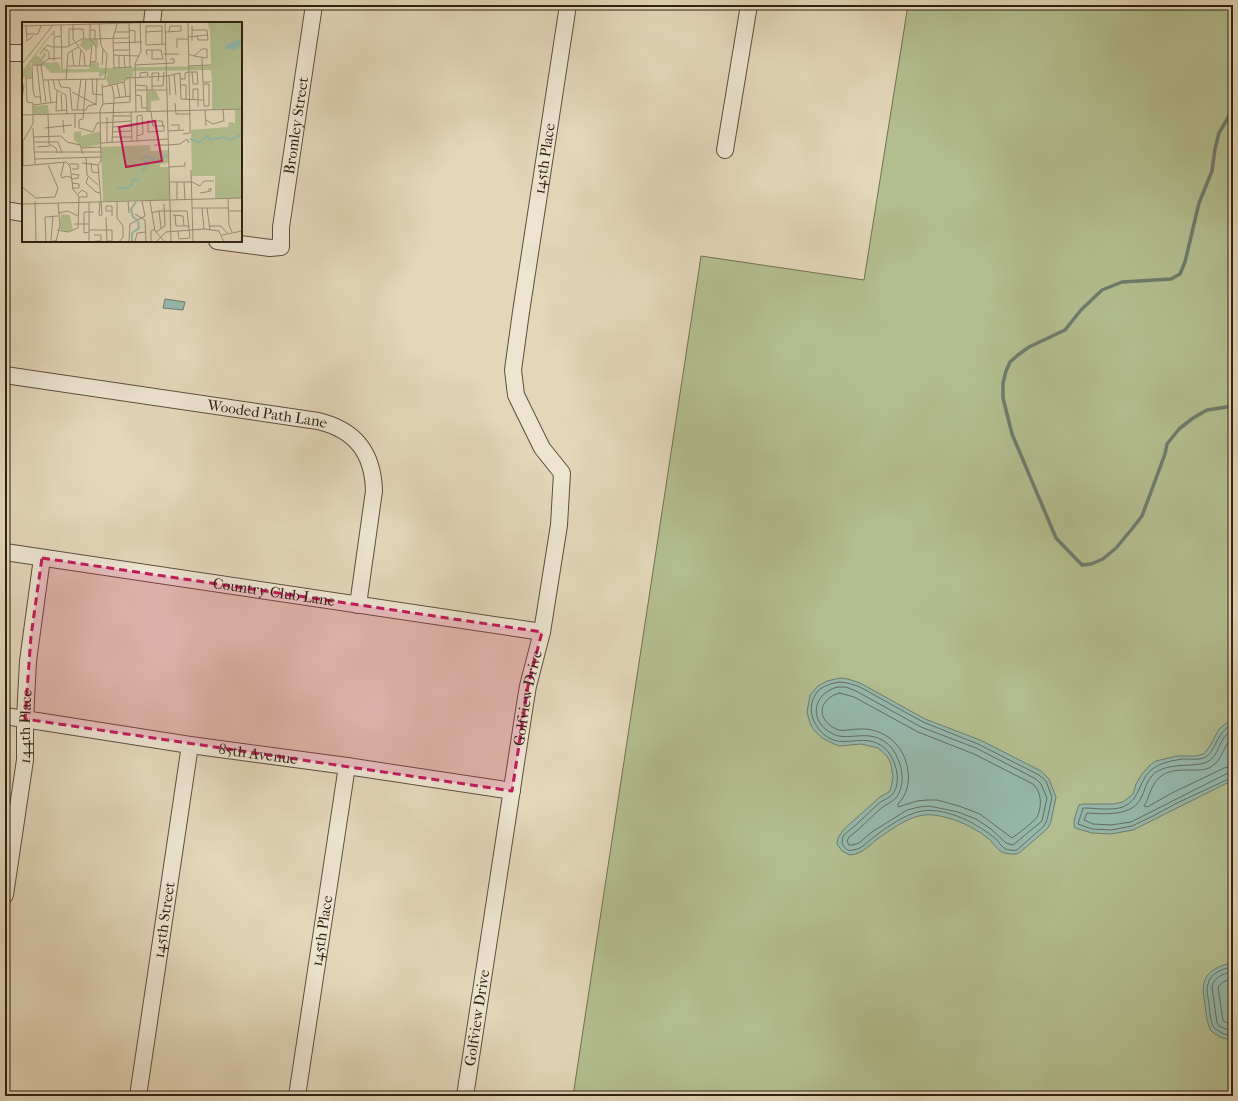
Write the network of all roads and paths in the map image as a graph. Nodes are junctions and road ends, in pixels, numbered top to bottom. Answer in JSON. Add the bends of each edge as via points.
{"nodes":[{"id":1,"x":154,"y":5,"type":"edge"},
{"id":2,"x":314,"y":5,"type":"edge"},
{"id":3,"x":568,"y":5,"type":"edge"},
{"id":4,"x":749,"y":5,"type":"edge"},
{"id":5,"x":152,"y":22,"type":"edge"},
{"id":6,"x":5,"y":53,"type":"edge"},
{"id":7,"x":22,"y":53,"type":"edge"},
{"id":8,"x":725,"y":150,"type":"dead end"},
{"id":9,"x":5,"y":210,"type":"edge"},
{"id":10,"x":22,"y":213,"type":"edge"},
{"id":11,"x":225,"y":242,"type":"edge"},
{"id":12,"x":521,"y":312,"type":"joint"},
{"id":13,"x":5,"y":375,"type":"edge"},
{"id":14,"x":5,"y":552,"type":"edge"},
{"id":15,"x":42,"y":558,"type":"junction"},
{"id":16,"x":358,"y":605,"type":"junction"},
{"id":17,"x":542,"y":632,"type":"junction"},
{"id":18,"x":5,"y":716,"type":"edge"},
{"id":19,"x":25,"y":719,"type":"junction"},
{"id":20,"x":190,"y":745,"type":"junction"},
{"id":21,"x":347,"y":766,"type":"junction"},
{"id":22,"x":512,"y":791,"type":"junction"},
{"id":23,"x":5,"y":895,"type":"edge"},
{"id":24,"x":138,"y":1096,"type":"edge"},
{"id":25,"x":297,"y":1096,"type":"edge"},
{"id":26,"x":465,"y":1096,"type":"edge"}],
"edges":[{"from":1,"to":5,"type":"street"},
{"from":2,"to":11,"type":"street","name":"Bromley Street","via":[[281,227],[281,247]]},
{"from":3,"to":12,"type":"street","name":"145th Place"},
{"from":4,"to":8,"type":"street"},
{"from":6,"to":7,"type":"street"},
{"from":9,"to":10,"type":"street"},
{"from":12,"to":17,"type":"street","name":"Golfview Drive","via":[[513,370],[516,395],[542,448],[562,473],[559,525]]},
{"from":13,"to":16,"type":"street","name":"Wooded Path Lane","via":[[318,421],[345,432],[364,450],[374,477]]},
{"from":14,"to":15,"type":"street","name":"Country Club Lane"},
{"from":15,"to":16,"type":"street","name":"Country Club Lane"},
{"from":15,"to":19,"type":"street","name":"144th Place","via":[[31,636]]},
{"from":16,"to":17,"type":"street","name":"Country Club Lane"},
{"from":17,"to":22,"type":"street","name":"Golfview Drive","via":[[528,686]]},
{"from":18,"to":19,"type":"street","name":"85th Avenue"},
{"from":19,"to":20,"type":"street","name":"85th Avenue"},
{"from":19,"to":23,"type":"street","name":"144th Place","via":[[25,760]]},
{"from":20,"to":21,"type":"street","name":"85th Avenue"},
{"from":20,"to":24,"type":"street","name":"145th Street"},
{"from":21,"to":22,"type":"street","name":"85th Avenue"},
{"from":21,"to":25,"type":"street","name":"145th Place"},
{"from":22,"to":26,"type":"street","name":"Golfview Drive"}]}
